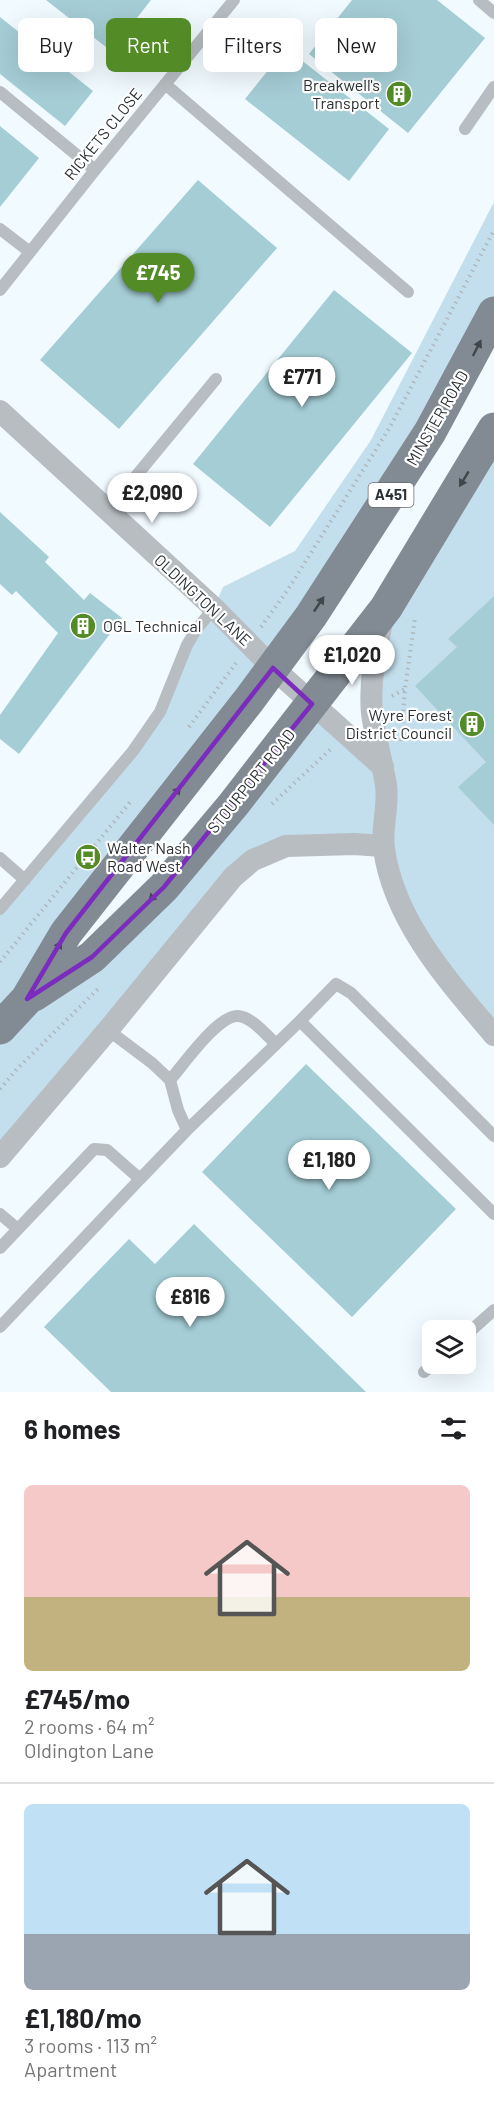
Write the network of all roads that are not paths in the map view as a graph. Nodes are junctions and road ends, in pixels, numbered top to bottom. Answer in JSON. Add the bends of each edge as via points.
{"nodes":[{"id":1,"x":234,"y":0,"type":"edge"},
{"id":2,"x":479,"y":0,"type":"edge"},
{"id":3,"x":494,"y":13,"type":"edge"},
{"id":4,"x":165,"y":84,"type":"junction"},
{"id":5,"x":494,"y":87,"type":"edge"},
{"id":6,"x":0,"y":92,"type":"edge"},
{"id":7,"x":465,"y":129,"type":"dead end"},
{"id":8,"x":95,"y":170,"type":"junction"},
{"id":9,"x":0,"y":230,"type":"edge"},
{"id":10,"x":30,"y":252,"type":"junction"},
{"id":11,"x":0,"y":290,"type":"edge"},
{"id":12,"x":408,"y":292,"type":"dead end"},
{"id":13,"x":494,"y":313,"type":"edge"},
{"id":14,"x":216,"y":379,"type":"dead end"},
{"id":15,"x":0,"y":411,"type":"edge"},
{"id":16,"x":494,"y":429,"type":"edge"},
{"id":17,"x":108,"y":510,"type":"junction"},
{"id":18,"x":214,"y":608,"type":"junction"},
{"id":19,"x":401,"y":611,"type":"junction"},
{"id":20,"x":273,"y":668,"type":"junction"},
{"id":21,"x":312,"y":704,"type":"junction"},
{"id":22,"x":383,"y":767,"type":"junction"},
{"id":23,"x":384,"y":846,"type":"junction"},
{"id":24,"x":0,"y":858,"type":"edge"},
{"id":25,"x":24,"y":880,"type":"junction"},
{"id":26,"x":0,"y":909,"type":"edge"},
{"id":27,"x":27,"y":999,"type":"junction"},
{"id":28,"x":300,"y":1021,"type":"junction"},
{"id":29,"x":0,"y":1028,"type":"edge"},
{"id":30,"x":108,"y":1030,"type":"junction"},
{"id":31,"x":494,"y":1035,"type":"edge"},
{"id":32,"x":276,"y":1044,"type":"junction"},
{"id":33,"x":170,"y":1080,"type":"junction"},
{"id":34,"x":187,"y":1130,"type":"junction"},
{"id":35,"x":494,"y":1136,"type":"edge"},
{"id":36,"x":0,"y":1157,"type":"edge"},
{"id":37,"x":140,"y":1179,"type":"junction"},
{"id":38,"x":0,"y":1214,"type":"edge"},
{"id":39,"x":494,"y":1214,"type":"edge"},
{"id":40,"x":18,"y":1230,"type":"junction"},
{"id":41,"x":0,"y":1248,"type":"edge"},
{"id":42,"x":494,"y":1310,"type":"edge"},
{"id":43,"x":476,"y":1326,"type":"edge"},
{"id":44,"x":0,"y":1327,"type":"edge"}],
"edges":[{"from":1,"to":4,"type":"lane","name":"RICKETS CLOSE"},
{"from":2,"to":3,"type":"lane"},
{"from":4,"to":8,"type":"lane","name":"RICKETS CLOSE"},
{"from":4,"to":12,"type":"lane"},
{"from":5,"to":7,"type":"lane"},
{"from":6,"to":8,"type":"lane"},
{"from":8,"to":10,"type":"lane","name":"RICKETS CLOSE"},
{"from":9,"to":10,"type":"lane"},
{"from":10,"to":11,"type":"lane","name":"RICKETS CLOSE"},
{"from":20,"to":13,"type":"main road","name":"MINSTER ROAD","number":"A451","one_way":true,"via":[[409,467]]},
{"from":14,"to":17,"type":"lane"},
{"from":15,"to":17,"type":"street","name":"OLDINGTON LANE"},
{"from":16,"to":19,"type":"main road","number":"A451","one_way":true},
{"from":17,"to":18,"type":"street","name":"OLDINGTON LANE"},
{"from":18,"to":20,"type":"street","name":"OLDINGTON LANE"},
{"from":18,"to":25,"type":"lane","via":[[191,638],[160,712],[140,741]]},
{"from":19,"to":21,"type":"main road","number":"A451"},
{"from":19,"to":22,"type":"street","via":[[375,651],[372,712]]},
{"from":20,"to":21,"type":"street","name":"OLDINGTON LANE"},
{"from":27,"to":20,"type":"main road","name":"STOURPORT ROAD","number":"A451","one_way":true,"via":[[66,933]]},
{"from":21,"to":22,"type":"street"},
{"from":21,"to":27,"type":"main road","name":"STOURPORT ROAD","number":"A451","one_way":true,"via":[[164,887],[92,957]]},
{"from":22,"to":23,"type":"street"},
{"from":23,"to":30,"type":"street","via":[[286,846],[253,860],[215,897]]},
{"from":23,"to":31,"type":"street","via":[[399,902],[463,998]]},
{"from":24,"to":25,"type":"lane"},
{"from":25,"to":26,"type":"lane"},
{"from":27,"to":29,"type":"main road","name":"STOURPORT ROAD","number":"A451"},
{"from":28,"to":32,"type":"lane"},
{"from":28,"to":35,"type":"lane","via":[[336,984],[351,993]]},
{"from":28,"to":39,"type":"lane"},
{"from":30,"to":33,"type":"lane"},
{"from":30,"to":36,"type":"street"},
{"from":32,"to":33,"type":"lane","via":[[249,1020],[239,1016],[228,1018]]},
{"from":32,"to":34,"type":"lane"},
{"from":33,"to":34,"type":"lane"},
{"from":34,"to":37,"type":"lane"},
{"from":37,"to":40,"type":"lane","via":[[107,1150],[94,1149]]},
{"from":37,"to":44,"type":"lane"},
{"from":38,"to":40,"type":"lane"},
{"from":40,"to":41,"type":"lane"},
{"from":42,"to":43,"type":"lane"}]}
